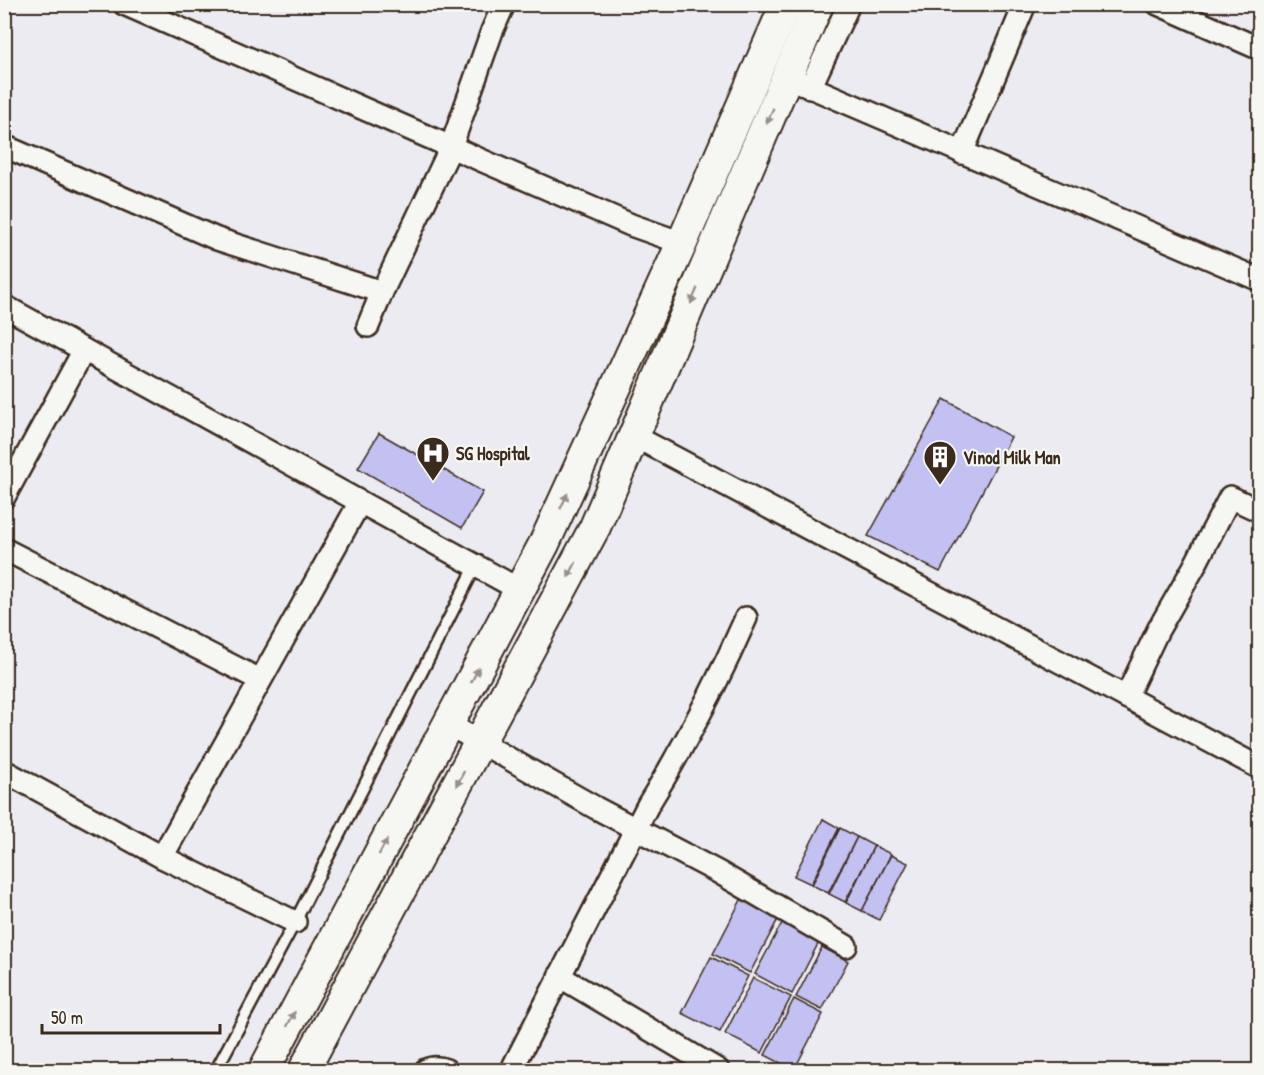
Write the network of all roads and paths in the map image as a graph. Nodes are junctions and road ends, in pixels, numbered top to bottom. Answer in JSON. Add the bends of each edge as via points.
{"nodes":[{"id":1,"x":124,"y":4,"type":"edge"},
{"id":2,"x":504,"y":4,"type":"edge"},
{"id":3,"x":786,"y":4,"type":"edge"},
{"id":4,"x":818,"y":4,"type":"edge"},
{"id":5,"x":849,"y":4,"type":"edge"},
{"id":6,"x":1026,"y":4,"type":"edge"},
{"id":7,"x":1158,"y":4,"type":"edge"},
{"id":8,"x":1260,"y":48,"type":"edge"},
{"id":9,"x":798,"y":82,"type":"junction"},
{"id":10,"x":4,"y":146,"type":"edge"},
{"id":11,"x":451,"y":147,"type":"junction"},
{"id":12,"x":962,"y":153,"type":"junction"},
{"id":13,"x":682,"y":243,"type":"junction"},
{"id":14,"x":1260,"y":280,"type":"edge"},
{"id":15,"x":382,"y":292,"type":"junction"},
{"id":16,"x":4,"y":306,"type":"edge"},
{"id":17,"x":368,"y":326,"type":"dead end"},
{"id":18,"x":84,"y":350,"type":"junction"},
{"id":19,"x":634,"y":436,"type":"junction"},
{"id":20,"x":4,"y":496,"type":"edge"},
{"id":21,"x":360,"y":502,"type":"junction"},
{"id":22,"x":1260,"y":511,"type":"edge"},
{"id":23,"x":4,"y":549,"type":"edge"},
{"id":24,"x":476,"y":565,"type":"junction"},
{"id":25,"x":520,"y":590,"type":"junction"},
{"id":26,"x":746,"y":618,"type":"dead end"},
{"id":27,"x":260,"y":680,"type":"junction"},
{"id":28,"x":1126,"y":697,"type":"junction"},
{"id":29,"x":448,"y":724,"type":"junction"},
{"id":30,"x":480,"y":743,"type":"junction"},
{"id":31,"x":1260,"y":768,"type":"edge"},
{"id":32,"x":4,"y":771,"type":"edge"},
{"id":33,"x":637,"y":830,"type":"junction"},
{"id":34,"x":162,"y":857,"type":"junction"},
{"id":35,"x":295,"y":922,"type":"junction"},
{"id":36,"x":846,"y":946,"type":"dead end"},
{"id":37,"x":559,"y":976,"type":"junction"},
{"id":38,"x":514,"y":1065,"type":"dead end"},
{"id":39,"x":216,"y":1071,"type":"edge"},
{"id":40,"x":264,"y":1071,"type":"edge"},
{"id":41,"x":304,"y":1071,"type":"edge"},
{"id":42,"x":426,"y":1071,"type":"edge"},
{"id":43,"x":446,"y":1071,"type":"edge"},
{"id":44,"x":718,"y":1071,"type":"edge"}],
"edges":[{"from":1,"to":11,"type":"street"},
{"from":2,"to":11,"type":"street"},
{"from":3,"to":13,"type":"street"},
{"from":4,"to":9,"type":"street"},
{"from":5,"to":9,"type":"street"},
{"from":6,"to":12,"type":"street"},
{"from":7,"to":8,"type":"street"},
{"from":9,"to":12,"type":"street"},
{"from":9,"to":19,"type":"street","one_way":true},
{"from":10,"to":15,"type":"street","via":[[217,238]]},
{"from":11,"to":13,"type":"street"},
{"from":11,"to":15,"type":"street"},
{"from":12,"to":14,"type":"street"},
{"from":25,"to":13,"type":"street","one_way":true},
{"from":15,"to":17,"type":"street"},
{"from":16,"to":18,"type":"street"},
{"from":18,"to":20,"type":"street"},
{"from":18,"to":21,"type":"street"},
{"from":19,"to":28,"type":"street"},
{"from":19,"to":30,"type":"street","one_way":true,"via":[[596,527]]},
{"from":21,"to":24,"type":"street"},
{"from":21,"to":27,"type":"street"},
{"from":22,"to":28,"type":"street","via":[[1230,497]]},
{"from":23,"to":27,"type":"street"},
{"from":24,"to":25,"type":"street"},
{"from":24,"to":35,"type":"lane"},
{"from":29,"to":25,"type":"street","one_way":true},
{"from":26,"to":33,"type":"street"},
{"from":27,"to":34,"type":"street"},
{"from":28,"to":31,"type":"street"},
{"from":29,"to":30,"type":"street"},
{"from":40,"to":29,"type":"street","one_way":true},
{"from":30,"to":33,"type":"street"},
{"from":30,"to":41,"type":"street","one_way":true},
{"from":32,"to":34,"type":"street"},
{"from":33,"to":36,"type":"street"},
{"from":33,"to":37,"type":"street"},
{"from":34,"to":35,"type":"street"},
{"from":35,"to":39,"type":"lane"},
{"from":37,"to":38,"type":"street"},
{"from":37,"to":44,"type":"street"},
{"from":42,"to":43,"type":"street"}]}
